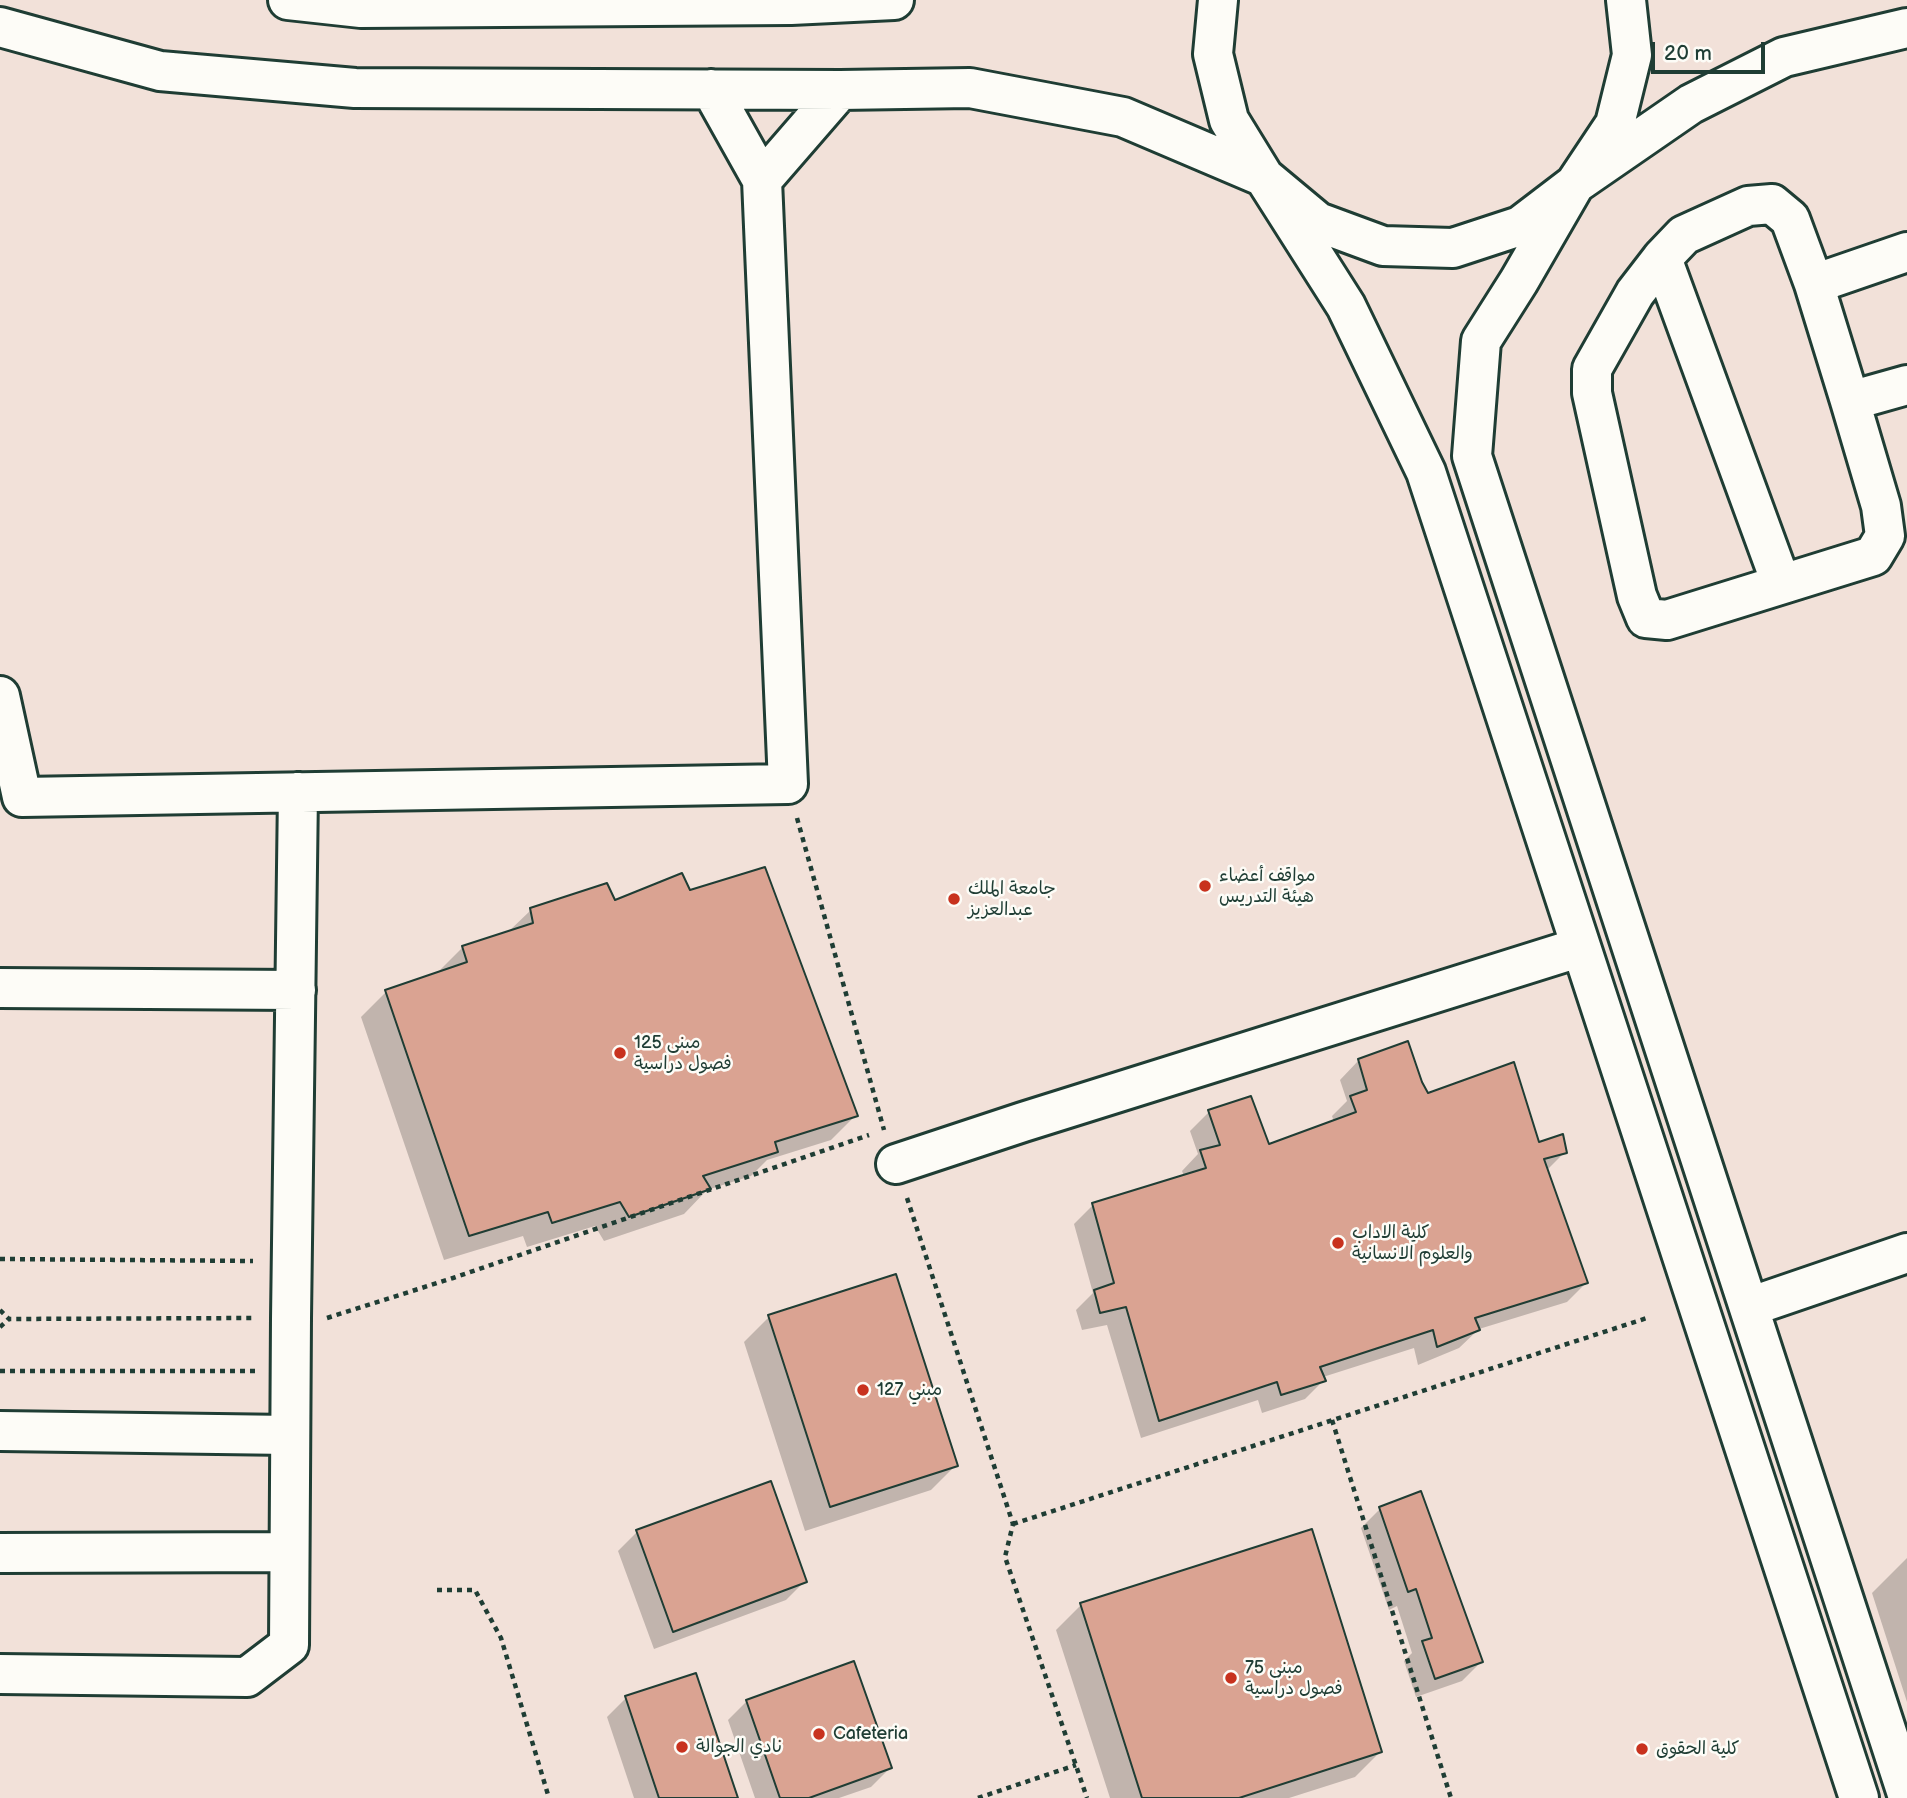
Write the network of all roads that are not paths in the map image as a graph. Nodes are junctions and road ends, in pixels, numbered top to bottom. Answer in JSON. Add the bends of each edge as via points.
{"nodes":[{"id":1,"x":288,"y":0,"type":"edge"},
{"id":2,"x":894,"y":0,"type":"edge"},
{"id":3,"x":1218,"y":0,"type":"edge"},
{"id":4,"x":1626,"y":0,"type":"edge"},
{"id":5,"x":0,"y":27,"type":"edge"},
{"id":6,"x":1907,"y":28,"type":"edge"},
{"id":7,"x":711,"y":89,"type":"junction"},
{"id":8,"x":840,"y":90,"type":"junction"},
{"id":9,"x":1264,"y":177,"type":"junction"},
{"id":10,"x":762,"y":180,"type":"junction"},
{"id":11,"x":1576,"y":184,"type":"junction"},
{"id":12,"x":1907,"y":252,"type":"edge"},
{"id":13,"x":1662,"y":258,"type":"junction"},
{"id":14,"x":1814,"y":284,"type":"junction"},
{"id":15,"x":1907,"y":385,"type":"edge"},
{"id":16,"x":1850,"y":401,"type":"junction"},
{"id":17,"x":1781,"y":583,"type":"junction"},
{"id":18,"x":0,"y":696,"type":"edge"},
{"id":19,"x":298,"y":792,"type":"junction"},
{"id":20,"x":1581,"y":947,"type":"junction"},
{"id":21,"x":0,"y":988,"type":"edge"},
{"id":22,"x":296,"y":990,"type":"junction"},
{"id":23,"x":890,"y":1147,"type":"road end"},
{"id":24,"x":1907,"y":1253,"type":"edge"},
{"id":25,"x":1749,"y":1307,"type":"junction"},
{"id":26,"x":0,"y":1432,"type":"edge"},
{"id":27,"x":290,"y":1435,"type":"junction"},
{"id":28,"x":289,"y":1552,"type":"junction"},
{"id":29,"x":0,"y":1553,"type":"edge"},
{"id":30,"x":0,"y":1674,"type":"edge"},
{"id":31,"x":1907,"y":1794,"type":"edge"},
{"id":32,"x":1860,"y":1798,"type":"edge"}],
"edges":[{"from":1,"to":2,"type":"street","via":[[361,8]]},
{"from":3,"to":9,"type":"street","via":[[1213,54],[1229,120]]},
{"from":4,"to":11,"type":"street","via":[[1632,55],[1615,124]]},
{"from":5,"to":7,"type":"street","via":[[160,71],[355,88]]},
{"from":6,"to":11,"type":"street","via":[[1784,57],[1691,104]]},
{"from":7,"to":8,"type":"street"},
{"from":7,"to":10,"type":"street"},
{"from":8,"to":9,"type":"street","via":[[970,88],[1123,117]]},
{"from":8,"to":10,"type":"street"},
{"from":9,"to":11,"type":"street","via":[[1318,222],[1383,246],[1453,248],[1520,226]]},
{"from":9,"to":20,"type":"street","via":[[1346,306],[1426,472]]},
{"from":10,"to":19,"type":"street","via":[[788,784]]},
{"from":11,"to":25,"type":"street","via":[[1481,341],[1472,456]]},
{"from":12,"to":14,"type":"street"},
{"from":13,"to":14,"type":"street","via":[[1684,235],[1748,206],[1772,204],[1790,219]]},
{"from":13,"to":17,"type":"street"},
{"from":13,"to":17,"type":"street","via":[[1635,293],[1592,369],[1592,393],[1637,596],[1646,618],[1667,620]]},
{"from":14,"to":16,"type":"street"},
{"from":15,"to":16,"type":"street"},
{"from":16,"to":17,"type":"street","via":[[1881,506],[1885,536],[1873,556]]},
{"from":18,"to":19,"type":"street","via":[[22,797]]},
{"from":19,"to":22,"type":"street"},
{"from":20,"to":23,"type":"street","via":[[1023,1122]]},
{"from":20,"to":32,"type":"street"},
{"from":21,"to":22,"type":"street"},
{"from":22,"to":27,"type":"street"},
{"from":24,"to":25,"type":"street"},
{"from":25,"to":31,"type":"street"},
{"from":26,"to":27,"type":"street"},
{"from":27,"to":28,"type":"street"},
{"from":28,"to":29,"type":"street"},
{"from":28,"to":30,"type":"street","via":[[289,1645],[247,1676]]}]}
